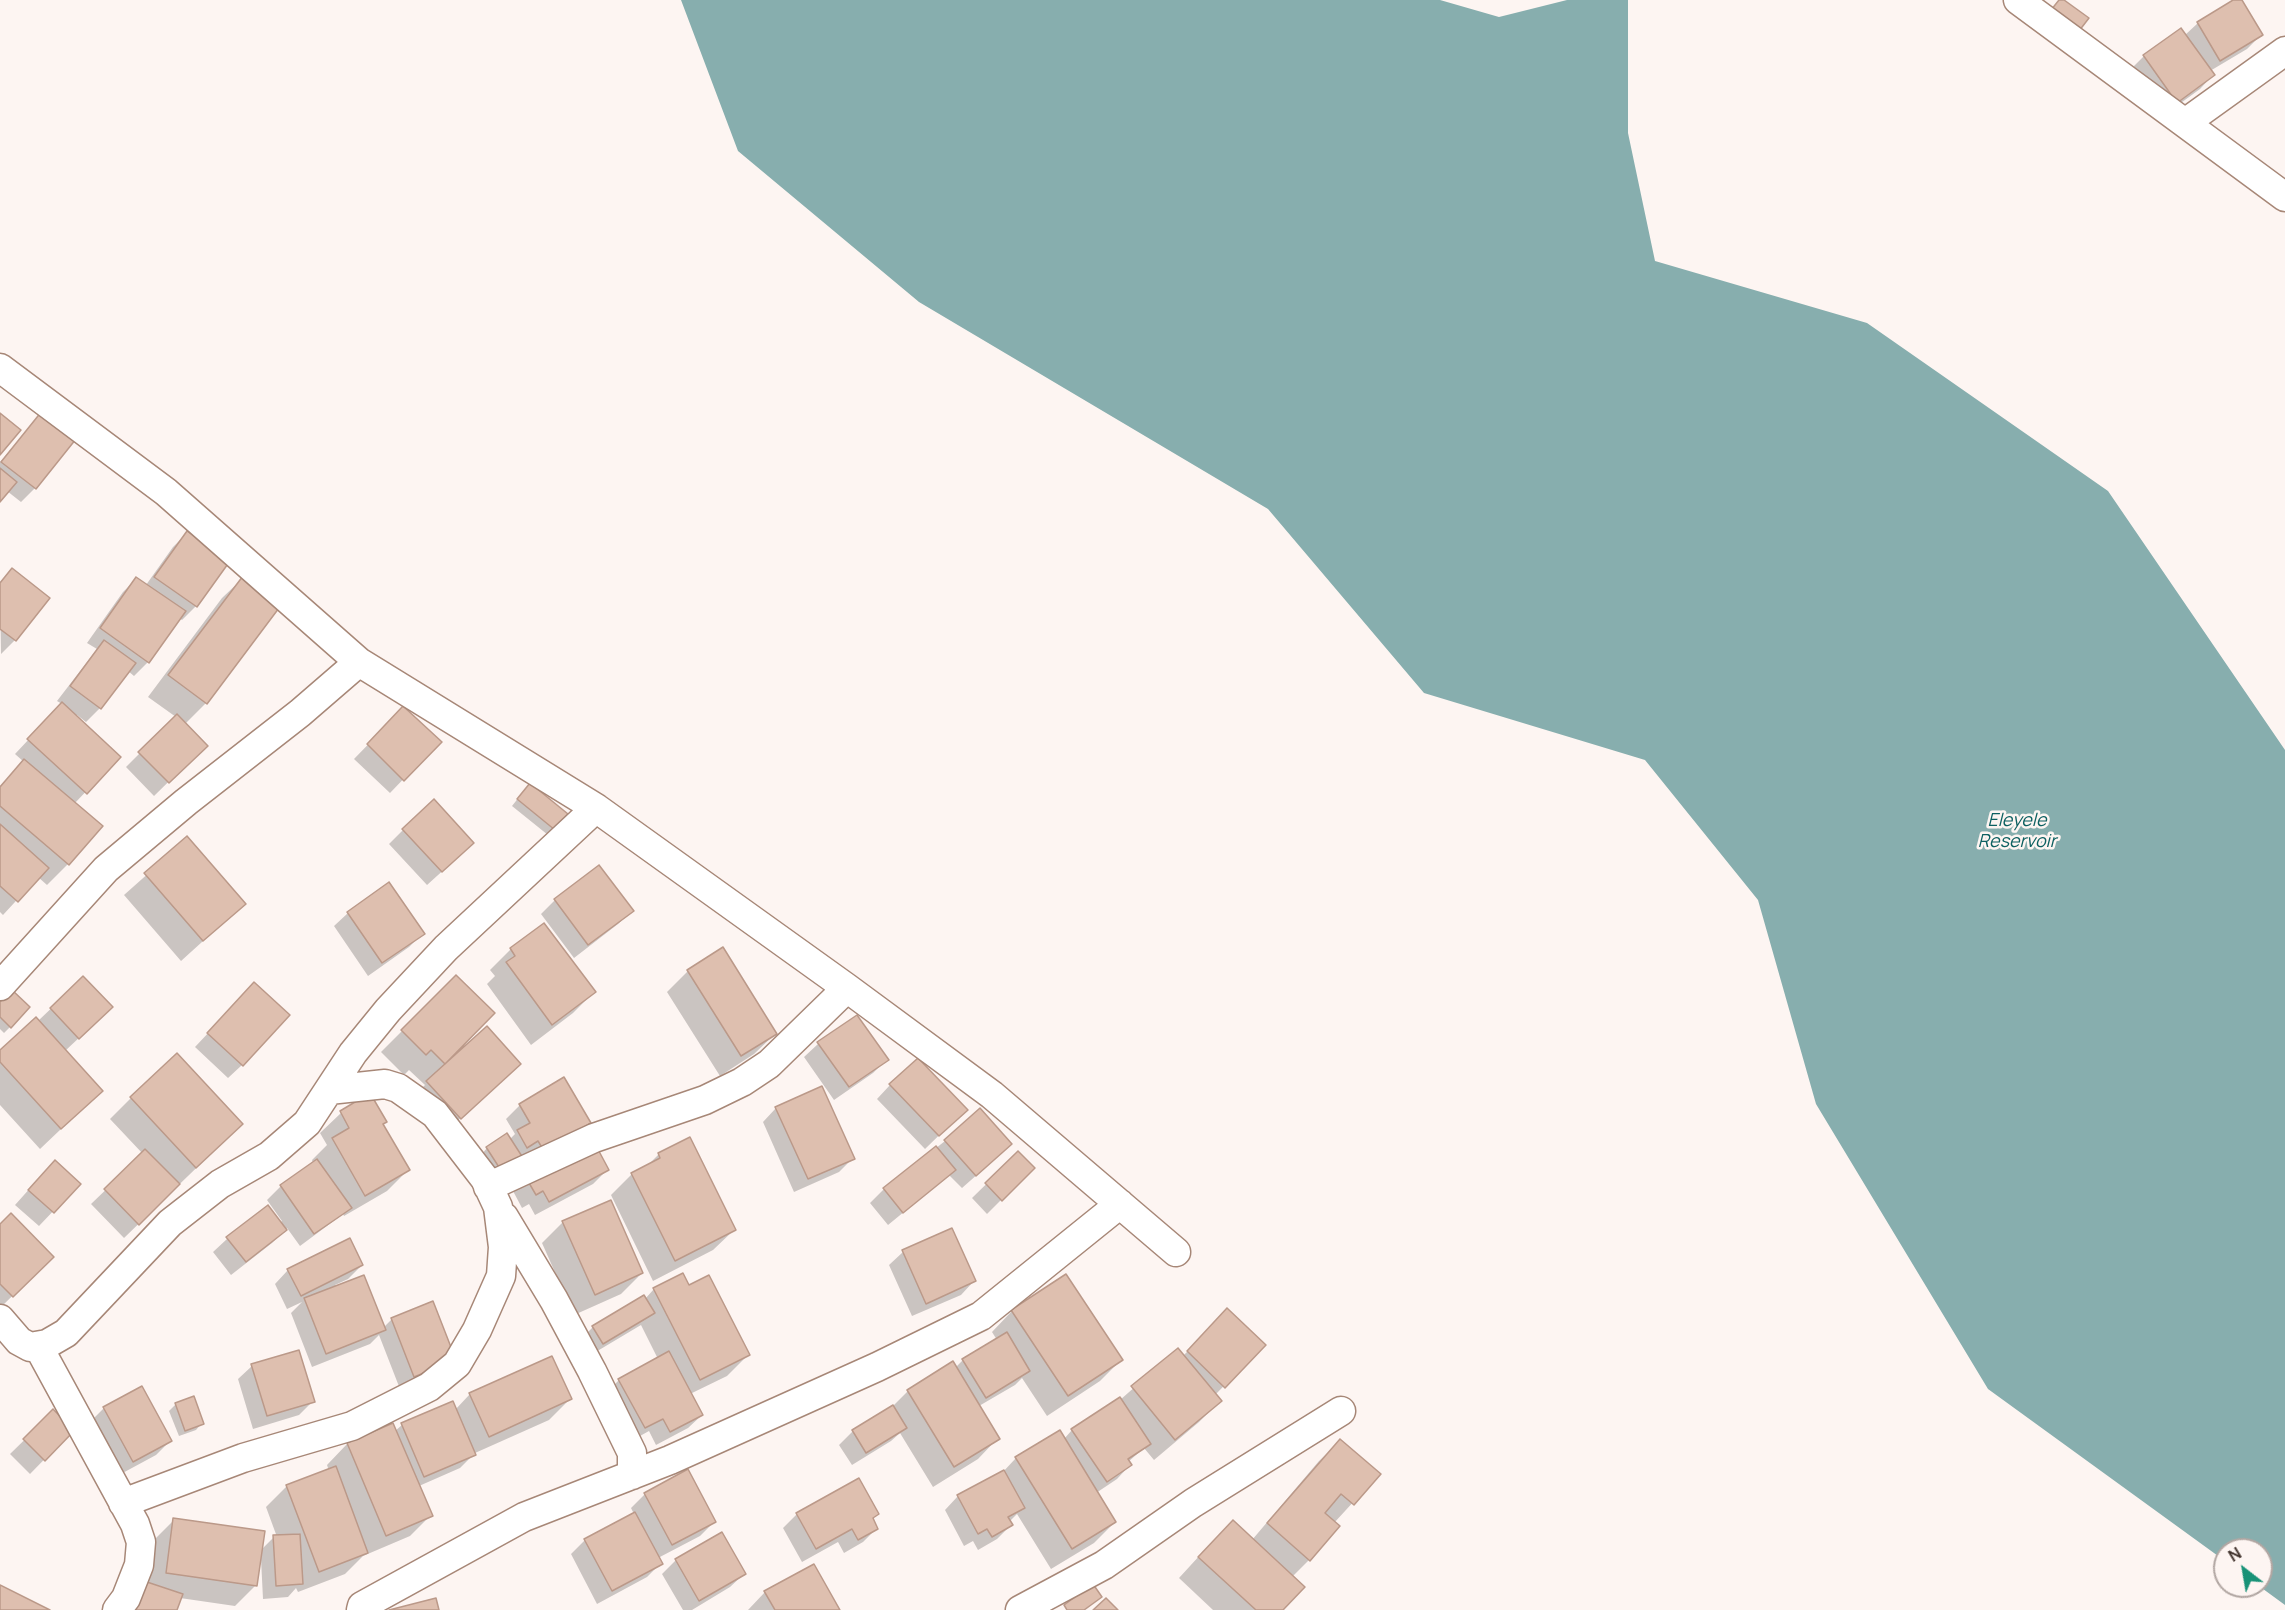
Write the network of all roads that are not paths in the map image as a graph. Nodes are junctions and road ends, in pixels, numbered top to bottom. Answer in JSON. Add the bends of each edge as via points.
{"nodes":[{"id":1,"x":2018,"y":0,"type":"edge"},
{"id":2,"x":2285,"y":51,"type":"edge"},
{"id":3,"x":2185,"y":123,"type":"junction"},
{"id":4,"x":2285,"y":197,"type":"edge"},
{"id":5,"x":0,"y":368,"type":"edge"},
{"id":6,"x":358,"y":662,"type":"junction"},
{"id":7,"x":596,"y":808,"type":"junction"},
{"id":8,"x":0,"y":986,"type":"edge"},
{"id":9,"x":847,"y":988,"type":"junction"},
{"id":10,"x":329,"y":1090,"type":"junction"},
{"id":11,"x":493,"y":1197,"type":"junction"},
{"id":12,"x":1120,"y":1204,"type":"junction"},
{"id":13,"x":1176,"y":1252,"type":"dead end"},
{"id":14,"x":0,"y":1319,"type":"edge"},
{"id":15,"x":38,"y":1346,"type":"junction"},
{"id":16,"x":1341,"y":1412,"type":"dead end"},
{"id":17,"x":632,"y":1475,"type":"junction"},
{"id":18,"x":123,"y":1503,"type":"junction"},
{"id":19,"x":117,"y":1610,"type":"edge"},
{"id":20,"x":361,"y":1610,"type":"edge"},
{"id":21,"x":1020,"y":1610,"type":"edge"}],
"edges":[{"from":1,"to":3,"type":"street"},
{"from":2,"to":3,"type":"street"},
{"from":3,"to":4,"type":"street"},
{"from":5,"to":6,"type":"street","via":[[166,492]]},
{"from":6,"to":7,"type":"street"},
{"from":6,"to":8,"type":"street","via":[[106,869]]},
{"from":7,"to":9,"type":"street"},
{"from":7,"to":10,"type":"street","via":[[446,948],[388,1010]]},
{"from":9,"to":11,"type":"street","via":[[768,1065],[742,1082],[705,1100],[594,1138]]},
{"from":9,"to":12,"type":"street","via":[[992,1095]]},
{"from":10,"to":11,"type":"street","via":[[385,1084],[398,1088],[435,1114],[485,1179]]},
{"from":10,"to":15,"type":"street","via":[[307,1123],[268,1156],[220,1184],[170,1223],[66,1333]]},
{"from":11,"to":17,"type":"street","via":[[592,1371],[632,1453]]},
{"from":11,"to":18,"type":"street","via":[[503,1247],[501,1276],[457,1364],[429,1388],[352,1426],[243,1458]]},
{"from":12,"to":13,"type":"street"},
{"from":12,"to":17,"type":"street","via":[[981,1316],[877,1367]]},
{"from":14,"to":15,"type":"street","via":[[18,1341]]},
{"from":15,"to":18,"type":"street"},
{"from":16,"to":21,"type":"street","via":[[1193,1503],[1104,1565]]},
{"from":17,"to":20,"type":"street","via":[[524,1517]]},
{"from":18,"to":19,"type":"street","via":[[141,1542],[138,1565],[126,1598]]}]}
